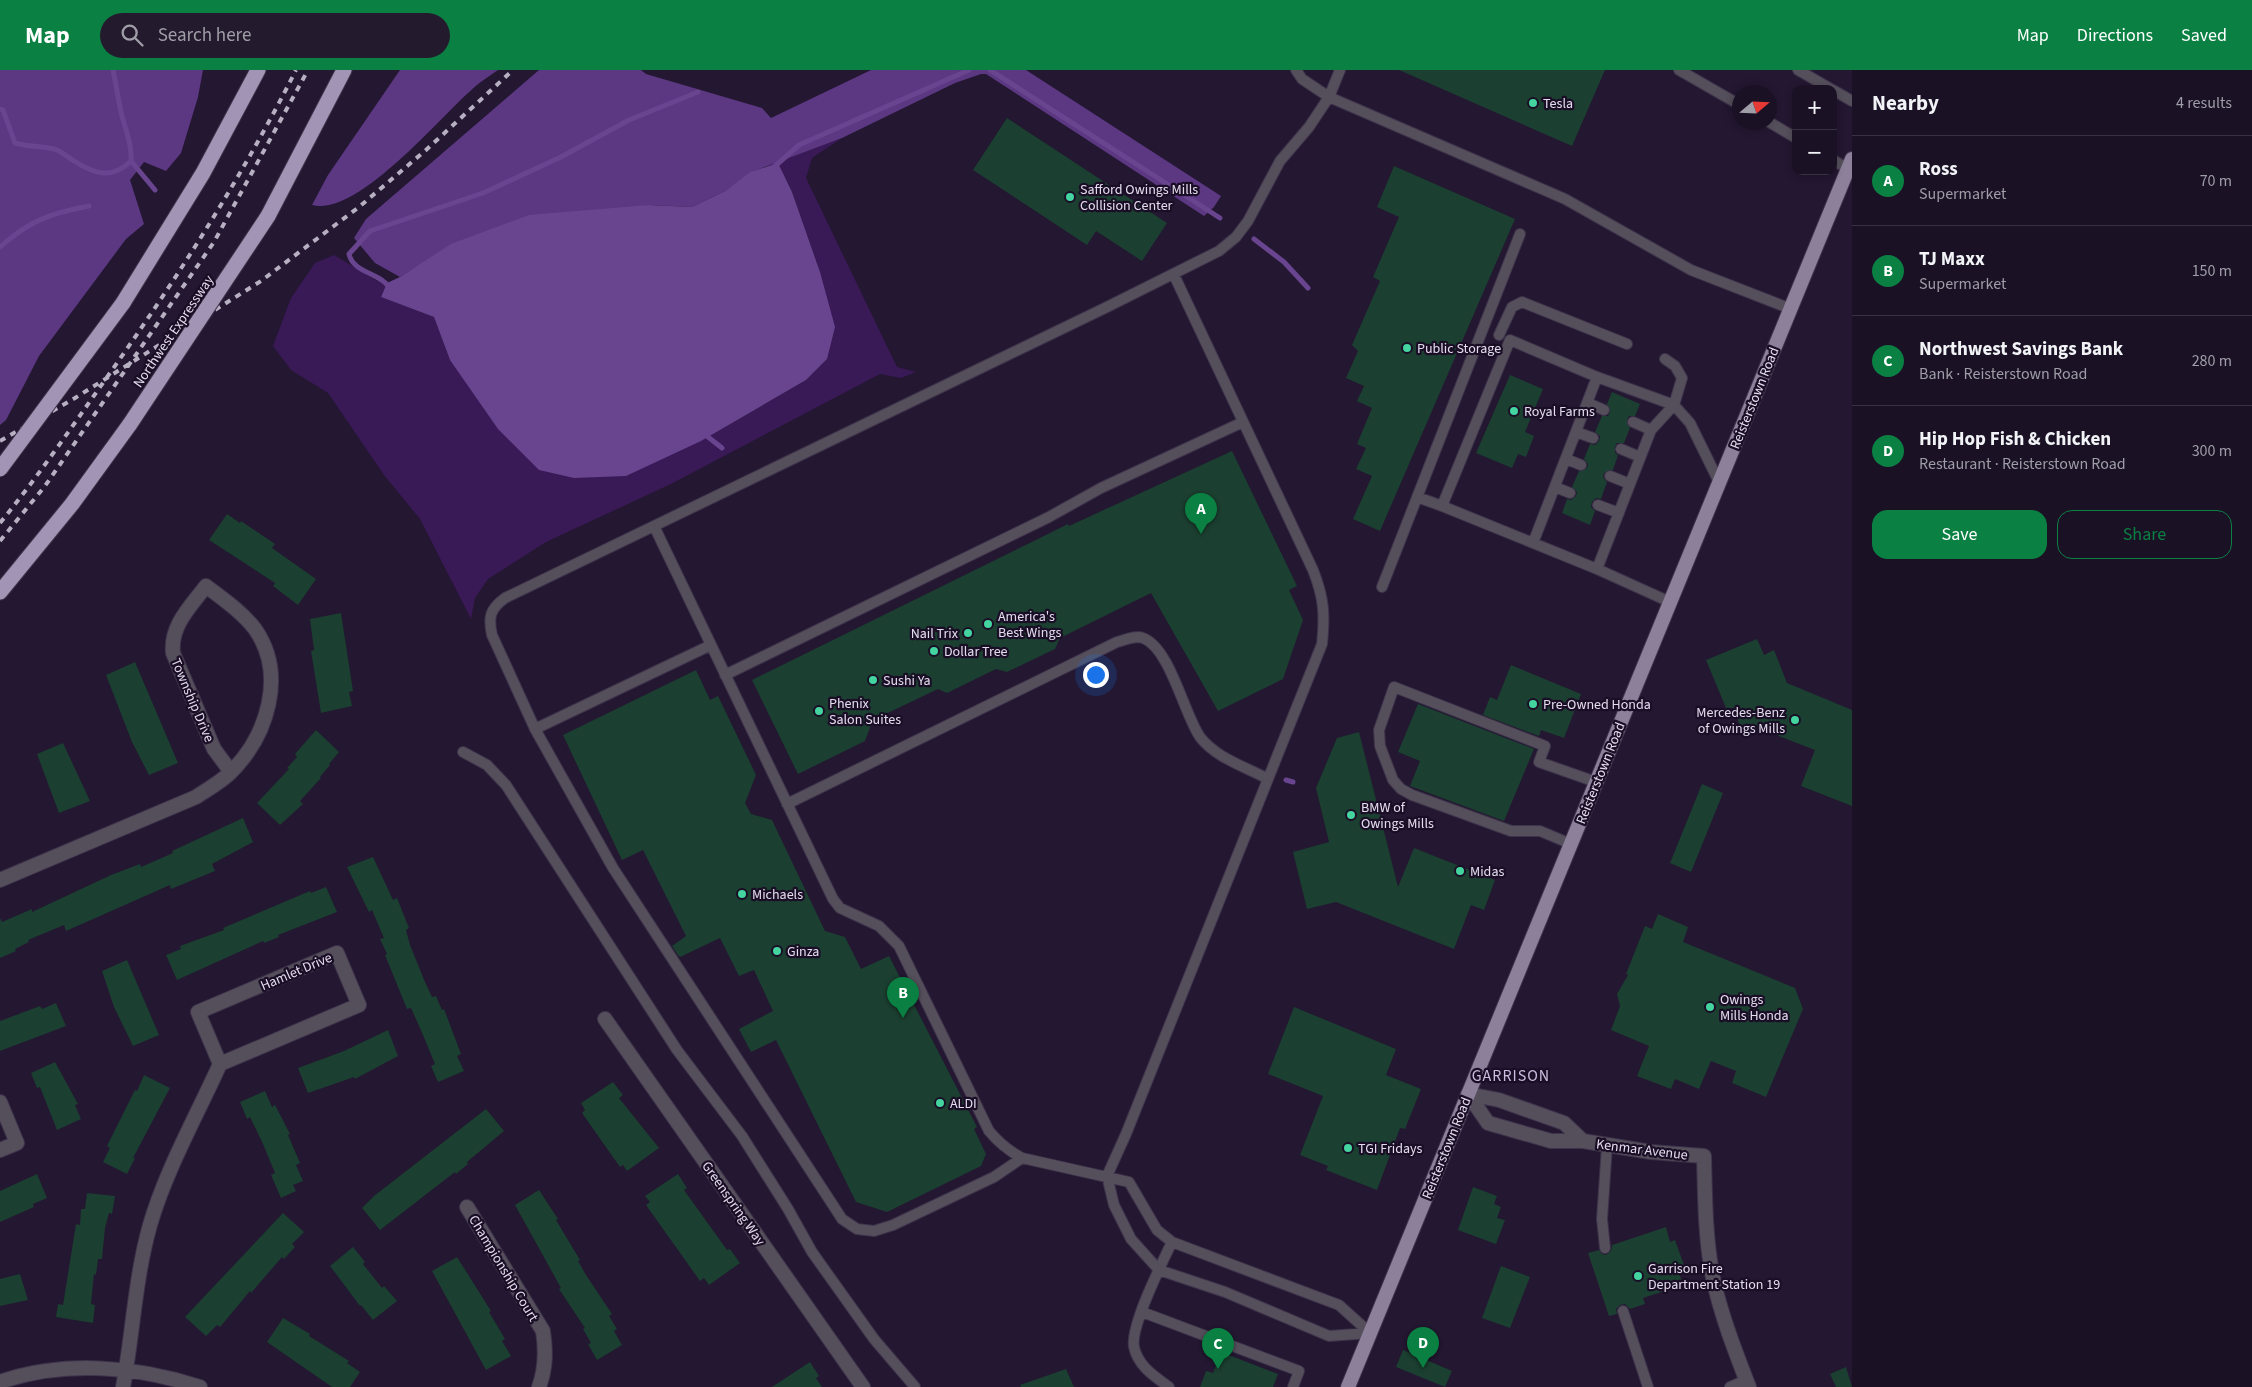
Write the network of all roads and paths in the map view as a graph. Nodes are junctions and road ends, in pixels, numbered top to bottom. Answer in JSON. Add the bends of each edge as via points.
{"nodes":[{"id":1,"x":258,"y":70,"type":"edge"},
{"id":2,"x":344,"y":70,"type":"edge"},
{"id":3,"x":1296,"y":70,"type":"edge"},
{"id":4,"x":1340,"y":70,"type":"edge"},
{"id":5,"x":1679,"y":70,"type":"edge"},
{"id":6,"x":1798,"y":70,"type":"edge"},
{"id":7,"x":1824,"y":85,"type":"edge"},
{"id":8,"x":1837,"y":93,"type":"edge"},
{"id":9,"x":1329,"y":97,"type":"junction"},
{"id":10,"x":1732,"y":100,"type":"edge"},
{"id":11,"x":1852,"y":101,"type":"edge"},
{"id":12,"x":1777,"y":126,"type":"edge"},
{"id":13,"x":1792,"y":136,"type":"edge"},
{"id":14,"x":1837,"y":161,"type":"edge"},
{"id":15,"x":1850,"y":164,"type":"edge"},
{"id":16,"x":1520,"y":234,"type":"dead end"},
{"id":17,"x":1174,"y":275,"type":"junction"},
{"id":18,"x":1791,"y":309,"type":"junction"},
{"id":19,"x":1483,"y":329,"type":"junction"},
{"id":20,"x":1499,"y":335,"type":"junction"},
{"id":21,"x":1510,"y":340,"type":"junction"},
{"id":22,"x":1627,"y":344,"type":"dead end"},
{"id":23,"x":1665,"y":360,"type":"dead end"},
{"id":24,"x":1597,"y":377,"type":"junction"},
{"id":25,"x":1588,"y":403,"type":"junction"},
{"id":26,"x":1674,"y":405,"type":"junction"},
{"id":27,"x":1604,"y":410,"type":"dead end"},
{"id":28,"x":1243,"y":422,"type":"junction"},
{"id":29,"x":1632,"y":422,"type":"dead end"},
{"id":30,"x":1651,"y":430,"type":"junction"},
{"id":31,"x":1576,"y":432,"type":"junction"},
{"id":32,"x":1592,"y":438,"type":"dead end"},
{"id":33,"x":1621,"y":449,"type":"dead end"},
{"id":34,"x":1640,"y":457,"type":"junction"},
{"id":35,"x":1566,"y":459,"type":"junction"},
{"id":36,"x":1581,"y":465,"type":"dead end"},
{"id":37,"x":0,"y":469,"type":"edge"},
{"id":38,"x":1610,"y":476,"type":"dead end"},
{"id":39,"x":1719,"y":482,"type":"junction"},
{"id":40,"x":1630,"y":484,"type":"junction"},
{"id":41,"x":1555,"y":487,"type":"junction"},
{"id":42,"x":1570,"y":493,"type":"dead end"},
{"id":43,"x":1417,"y":497,"type":"junction"},
{"id":44,"x":1598,"y":505,"type":"dead end"},
{"id":45,"x":1442,"y":506,"type":"junction"},
{"id":46,"x":1619,"y":513,"type":"junction"},
{"id":47,"x":654,"y":526,"type":"junction"},
{"id":48,"x":1533,"y":543,"type":"junction"},
{"id":49,"x":1597,"y":569,"type":"junction"},
{"id":50,"x":1382,"y":587,"type":"dead end"},
{"id":51,"x":0,"y":592,"type":"edge"},
{"id":52,"x":1670,"y":602,"type":"junction"},
{"id":53,"x":711,"y":645,"type":"junction"},
{"id":54,"x":725,"y":675,"type":"junction"},
{"id":55,"x":535,"y":729,"type":"junction"},
{"id":56,"x":463,"y":752,"type":"dead end"},
{"id":57,"x":231,"y":772,"type":"junction"},
{"id":58,"x":1268,"y":778,"type":"junction"},
{"id":59,"x":1596,"y":782,"type":"junction"},
{"id":60,"x":787,"y":804,"type":"junction"},
{"id":61,"x":1571,"y":844,"type":"junction"},
{"id":62,"x":0,"y":880,"type":"edge"},
{"id":63,"x":605,"y":1019,"type":"dead end"},
{"id":64,"x":220,"y":1064,"type":"junction"},
{"id":65,"x":1468,"y":1094,"type":"junction"},
{"id":66,"x":0,"y":1102,"type":"edge"},
{"id":67,"x":1583,"y":1141,"type":"junction"},
{"id":68,"x":1608,"y":1146,"type":"junction"},
{"id":69,"x":0,"y":1150,"type":"edge"},
{"id":70,"x":1022,"y":1158,"type":"junction"},
{"id":71,"x":1107,"y":1176,"type":"junction"},
{"id":72,"x":467,"y":1207,"type":"dead end"},
{"id":73,"x":1172,"y":1242,"type":"junction"},
{"id":74,"x":1605,"y":1248,"type":"dead end"},
{"id":75,"x":1160,"y":1270,"type":"junction"},
{"id":76,"x":1623,"y":1311,"type":"dead end"},
{"id":77,"x":1142,"y":1312,"type":"junction"},
{"id":78,"x":1370,"y":1333,"type":"junction"},
{"id":79,"x":126,"y":1370,"type":"junction"},
{"id":80,"x":0,"y":1382,"type":"edge"},
{"id":81,"x":1748,"y":1383,"type":"edge"},
{"id":82,"x":123,"y":1387,"type":"edge"},
{"id":83,"x":200,"y":1387,"type":"edge"},
{"id":84,"x":539,"y":1387,"type":"edge"},
{"id":85,"x":863,"y":1387,"type":"edge"},
{"id":86,"x":915,"y":1387,"type":"edge"},
{"id":87,"x":1169,"y":1387,"type":"edge"},
{"id":88,"x":1293,"y":1387,"type":"edge"},
{"id":89,"x":1348,"y":1387,"type":"edge"},
{"id":90,"x":1648,"y":1387,"type":"edge"},
{"id":91,"x":1730,"y":1387,"type":"edge"}],
"edges":[{"from":1,"to":37,"type":"highway","bridge":true,"via":[[204,173],[122,303]]},
{"from":2,"to":51,"type":"highway","name":"Northwest Expressway","bridge":true,"via":[[268,216],[130,424],[72,504]]},
{"from":3,"to":9,"type":"lane","via":[[1302,79]]},
{"from":4,"to":9,"type":"lane"},
{"from":5,"to":10,"type":"lane"},
{"from":6,"to":7,"type":"lane"},
{"from":8,"to":11,"type":"lane"},
{"from":9,"to":17,"type":"lane","via":[[1280,161],[1236,237],[1219,251]]},
{"from":9,"to":18,"type":"lane","via":[[1565,199],[1691,270]]},
{"from":12,"to":13,"type":"lane"},
{"from":14,"to":15,"type":"lane"},
{"from":15,"to":18,"type":"main road","name":"Reisterstown Road"},
{"from":16,"to":19,"type":"lane"},
{"from":17,"to":28,"type":"lane"},
{"from":17,"to":47,"type":"lane"},
{"from":18,"to":39,"type":"main road","name":"Reisterstown Road"},
{"from":19,"to":20,"type":"lane"},
{"from":19,"to":43,"type":"lane"},
{"from":20,"to":21,"type":"lane"},
{"from":20,"to":22,"type":"lane","via":[[1512,307],[1522,302]]},
{"from":21,"to":24,"type":"lane"},
{"from":21,"to":45,"type":"lane"},
{"from":23,"to":26,"type":"lane","via":[[1675,366],[1682,378]]},
{"from":24,"to":25,"type":"lane"},
{"from":24,"to":26,"type":"lane"},
{"from":25,"to":27,"type":"lane"},
{"from":25,"to":31,"type":"lane"},
{"from":26,"to":30,"type":"lane"},
{"from":26,"to":39,"type":"lane","via":[[1690,422]]},
{"from":28,"to":54,"type":"lane","via":[[1101,488],[1050,517]]},
{"from":28,"to":58,"type":"lane","via":[[1313,570],[1324,605],[1322,644]]},
{"from":29,"to":30,"type":"lane"},
{"from":30,"to":34,"type":"lane"},
{"from":31,"to":32,"type":"lane"},
{"from":31,"to":35,"type":"lane"},
{"from":33,"to":34,"type":"lane"},
{"from":34,"to":40,"type":"lane"},
{"from":35,"to":36,"type":"lane"},
{"from":35,"to":41,"type":"lane"},
{"from":38,"to":40,"type":"lane"},
{"from":39,"to":52,"type":"main road","name":"Reisterstown Road"},
{"from":40,"to":46,"type":"lane"},
{"from":41,"to":42,"type":"lane"},
{"from":41,"to":48,"type":"lane"},
{"from":43,"to":45,"type":"lane"},
{"from":43,"to":50,"type":"lane"},
{"from":44,"to":46,"type":"lane"},
{"from":45,"to":48,"type":"lane"},
{"from":46,"to":49,"type":"lane"},
{"from":47,"to":53,"type":"lane"},
{"from":47,"to":55,"type":"lane","via":[[505,598],[494,607],[488,619],[492,635]]},
{"from":48,"to":49,"type":"lane"},
{"from":49,"to":52,"type":"lane"},
{"from":52,"to":59,"type":"main road","name":"Reisterstown Road"},
{"from":53,"to":54,"type":"lane"},
{"from":53,"to":55,"type":"lane"},
{"from":54,"to":60,"type":"lane"},
{"from":55,"to":70,"type":"lane","via":[[613,868],[842,1219],[857,1229],[874,1231],[893,1225],[994,1177]]},
{"from":56,"to":86,"type":"lane","via":[[487,766],[506,784],[660,1026],[747,1144],[812,1252],[874,1339]]},
{"from":57,"to":57,"type":"street","name":"Township Drive","via":[[259,736],[271,690],[270,667],[254,629],[206,586],[176,626],[172,639],[173,653],[214,749]]},
{"from":57,"to":62,"type":"street","name":"Township Drive","via":[[196,796]]},
{"from":58,"to":60,"type":"lane","via":[[1208,746],[1190,719],[1162,658],[1143,638],[1132,638]]},
{"from":58,"to":71,"type":"lane"},
{"from":59,"to":61,"type":"main road","name":"Reisterstown Road"},
{"from":59,"to":61,"type":"lane","via":[[1539,762],[1545,746],[1394,687],[1379,730],[1380,746],[1393,780],[1401,789],[1511,831],[1540,831]]},
{"from":60,"to":70,"type":"lane","via":[[840,908],[880,926],[899,946],[989,1131],[1008,1150]]},
{"from":61,"to":65,"type":"main road","name":"Reisterstown Road"},
{"from":63,"to":85,"type":"street","name":"Greenspring Way"},
{"from":64,"to":64,"type":"street","name":"Hamlet Drive","via":[[359,1005],[337,953],[198,1012]]},
{"from":64,"to":79,"type":"street","via":[[150,1225],[141,1264]]},
{"from":65,"to":67,"type":"street","name":"Kenmar Avenue","via":[[1499,1100],[1564,1123]]},
{"from":65,"to":67,"type":"street","name":"Kenmar Avenue","via":[[1488,1123],[1551,1141]]},
{"from":65,"to":78,"type":"main road","name":"Reisterstown Road"},
{"from":66,"to":69,"type":"street","via":[[17,1143]]},
{"from":67,"to":68,"type":"street","name":"Kenmar Avenue"},
{"from":68,"to":74,"type":"lane","via":[[1602,1219]]},
{"from":68,"to":81,"type":"street","name":"Kenmar Avenue","via":[[1704,1156],[1707,1232],[1713,1277],[1722,1314]]},
{"from":70,"to":71,"type":"lane"},
{"from":71,"to":73,"type":"lane","via":[[1129,1182],[1157,1230]]},
{"from":71,"to":75,"type":"lane","via":[[1114,1205],[1132,1239]]},
{"from":72,"to":84,"type":"street","name":"Championship Court","via":[[543,1331],[546,1350]]},
{"from":73,"to":75,"type":"lane"},
{"from":73,"to":78,"type":"lane","via":[[1339,1305]]},
{"from":75,"to":77,"type":"lane"},
{"from":75,"to":78,"type":"lane","via":[[1225,1292],[1329,1336]]},
{"from":76,"to":90,"type":"lane"},
{"from":77,"to":87,"type":"lane","via":[[1134,1346],[1147,1371]]},
{"from":77,"to":88,"type":"lane","via":[[1299,1371]]},
{"from":78,"to":89,"type":"main road","name":"Reisterstown Road"},
{"from":79,"to":80,"type":"street","via":[[68,1369]]},
{"from":79,"to":82,"type":"street"},
{"from":79,"to":83,"type":"street"},
{"from":81,"to":91,"type":"lane"}]}
